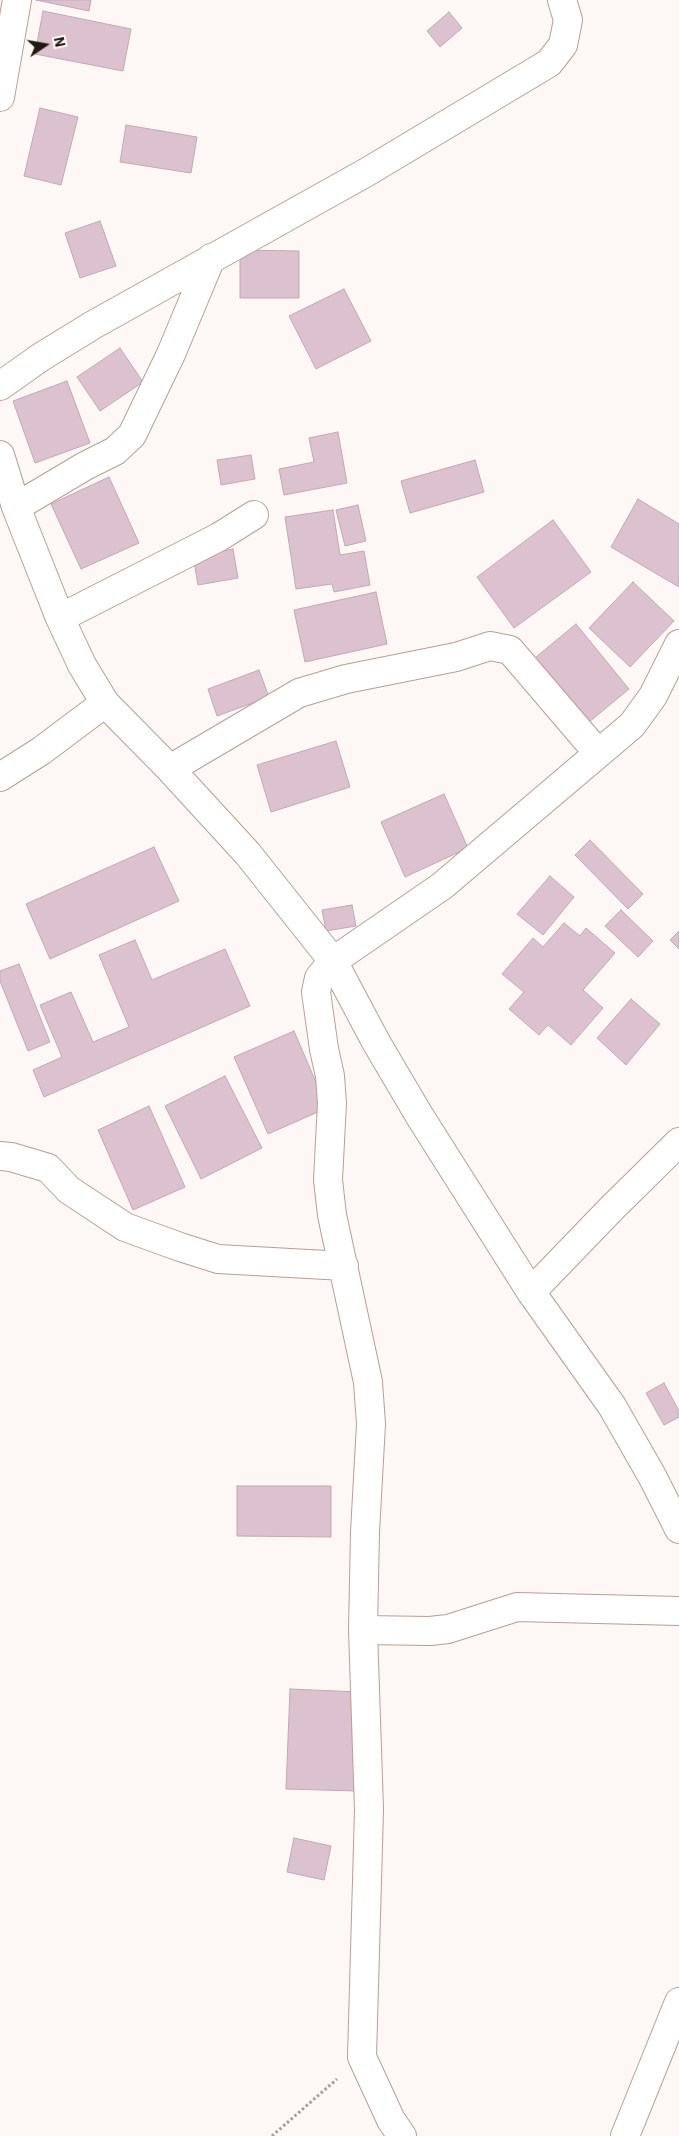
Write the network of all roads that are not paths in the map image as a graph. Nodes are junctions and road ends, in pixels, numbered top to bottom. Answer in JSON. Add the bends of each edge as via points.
{"nodes":[{"id":1,"x":17,"y":0,"type":"edge"},
{"id":2,"x":562,"y":0,"type":"edge"},
{"id":3,"x":0,"y":97,"type":"edge"},
{"id":4,"x":211,"y":258,"type":"junction"},
{"id":5,"x":0,"y":386,"type":"edge"},
{"id":6,"x":0,"y":455,"type":"edge"},
{"id":7,"x":16,"y":507,"type":"junction"},
{"id":8,"x":254,"y":515,"type":"dead end"},
{"id":9,"x":60,"y":618,"type":"junction"},
{"id":10,"x":679,"y":644,"type":"edge"},
{"id":11,"x":105,"y":703,"type":"junction"},
{"id":12,"x":598,"y":754,"type":"junction"},
{"id":13,"x":170,"y":769,"type":"junction"},
{"id":14,"x":0,"y":777,"type":"edge"},
{"id":15,"x":333,"y":961,"type":"junction"},
{"id":16,"x":679,"y":1142,"type":"edge"},
{"id":17,"x":0,"y":1156,"type":"edge"},
{"id":18,"x":344,"y":1266,"type":"junction"},
{"id":19,"x":532,"y":1292,"type":"junction"},
{"id":20,"x":679,"y":1529,"type":"edge"},
{"id":21,"x":679,"y":1611,"type":"edge"},
{"id":22,"x":363,"y":1630,"type":"junction"},
{"id":23,"x":679,"y":2002,"type":"edge"},
{"id":24,"x":402,"y":2136,"type":"edge"},
{"id":25,"x":625,"y":2136,"type":"edge"}],
"edges":[{"from":1,"to":3,"type":"street"},
{"from":2,"to":4,"type":"street","via":[[568,20],[563,45],[549,64],[367,172]]},
{"from":4,"to":5,"type":"street","via":[[48,352]]},
{"from":4,"to":7,"type":"street","via":[[171,354],[132,435],[114,451]]},
{"from":6,"to":7,"type":"street"},
{"from":7,"to":9,"type":"street"},
{"from":8,"to":9,"type":"street","via":[[219,537]]},
{"from":9,"to":11,"type":"street","via":[[82,665]]},
{"from":10,"to":12,"type":"street","via":[[653,696],[632,725]]},
{"from":11,"to":13,"type":"street"},
{"from":11,"to":14,"type":"street","via":[[40,752]]},
{"from":12,"to":13,"type":"street","via":[[510,650],[490,646],[456,658],[346,679],[299,693]]},
{"from":12,"to":15,"type":"street","via":[[442,886]]},
{"from":13,"to":15,"type":"street","via":[[248,854]]},
{"from":15,"to":18,"type":"street","via":[[319,978],[316,992],[331,1094],[328,1180]]},
{"from":15,"to":19,"type":"street","via":[[419,1115]]},
{"from":16,"to":19,"type":"street"},
{"from":17,"to":18,"type":"street","via":[[48,1168],[69,1190],[126,1227],[180,1247],[218,1259]]},
{"from":18,"to":22,"type":"street","via":[[368,1382],[371,1424],[364,1532]]},
{"from":19,"to":20,"type":"street","via":[[612,1406]]},
{"from":21,"to":22,"type":"street","via":[[516,1607],[448,1629]]},
{"from":22,"to":24,"type":"street","via":[[369,1810],[362,2057],[391,2120]]},
{"from":23,"to":25,"type":"street"}]}
